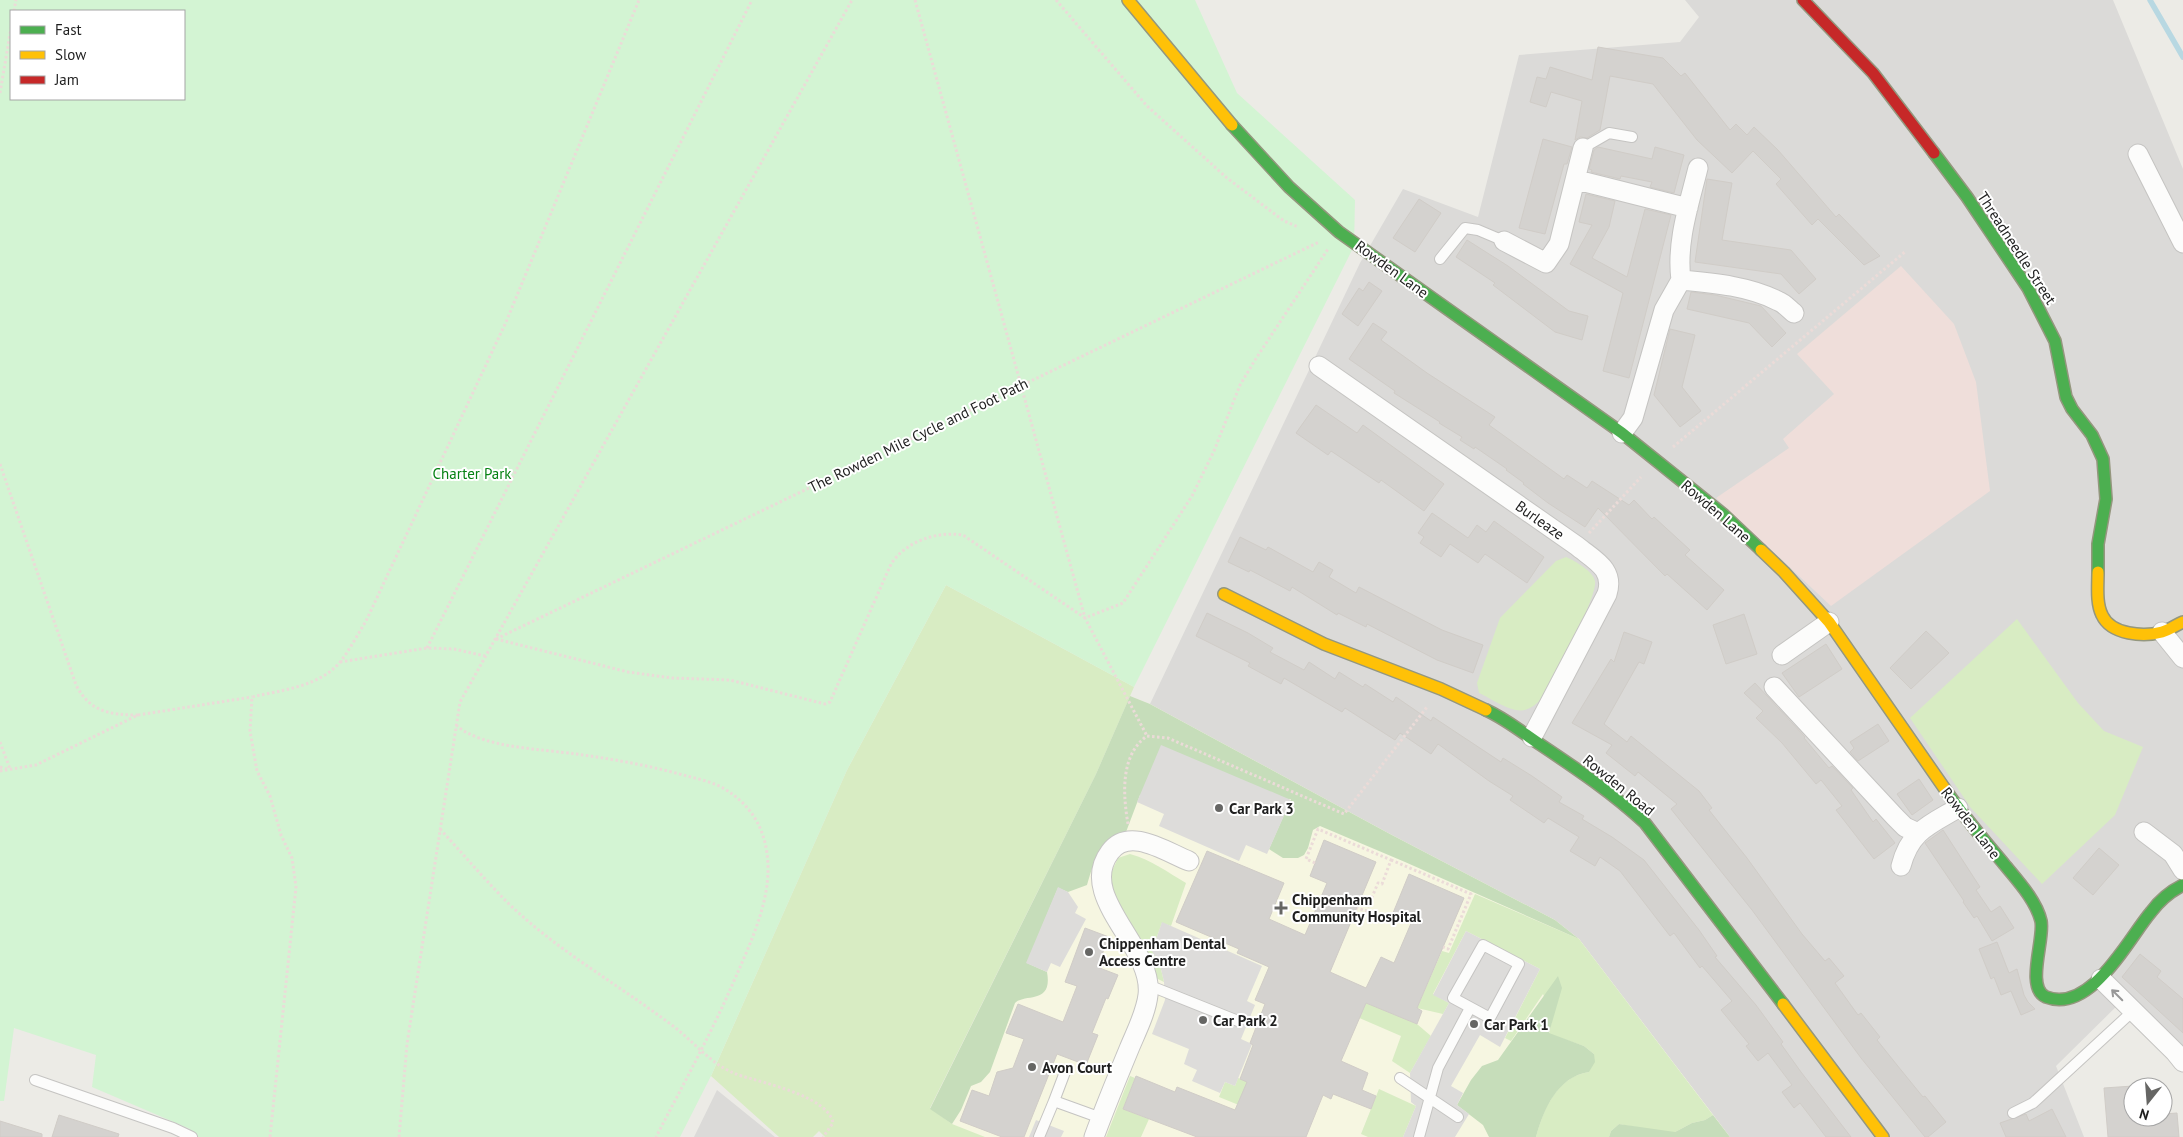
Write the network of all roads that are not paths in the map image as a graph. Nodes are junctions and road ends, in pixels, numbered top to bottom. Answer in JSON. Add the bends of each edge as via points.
{"nodes":[{"id":1,"x":1128,"y":0,"type":"edge"},
{"id":2,"x":1803,"y":0,"type":"edge"},
{"id":3,"x":1632,"y":137,"type":"dead end"},
{"id":4,"x":1584,"y":148,"type":"joint"},
{"id":5,"x":2138,"y":154,"type":"dead end"},
{"id":6,"x":1698,"y":168,"type":"dead end"},
{"id":7,"x":1577,"y":180,"type":"junction"},
{"id":8,"x":1688,"y":208,"type":"junction"},
{"id":9,"x":1504,"y":240,"type":"joint"},
{"id":10,"x":2183,"y":243,"type":"edge"},
{"id":11,"x":1440,"y":260,"type":"dead end"},
{"id":12,"x":1681,"y":280,"type":"junction"},
{"id":13,"x":1794,"y":313,"type":"dead end"},
{"id":14,"x":1319,"y":366,"type":"dead end"},
{"id":15,"x":1622,"y":433,"type":"junction"},
{"id":16,"x":1224,"y":594,"type":"dead end"},
{"id":17,"x":1828,"y":622,"type":"junction"},
{"id":18,"x":2183,"y":622,"type":"edge"},
{"id":19,"x":2162,"y":632,"type":"junction"},
{"id":20,"x":1782,"y":655,"type":"dead end"},
{"id":21,"x":2183,"y":658,"type":"edge"},
{"id":22,"x":1774,"y":687,"type":"dead end"},
{"id":23,"x":1532,"y":737,"type":"junction"},
{"id":24,"x":1958,"y":808,"type":"junction"},
{"id":25,"x":2144,"y":832,"type":"dead end"},
{"id":26,"x":1918,"y":833,"type":"junction"},
{"id":27,"x":1189,"y":862,"type":"dead end"},
{"id":28,"x":1901,"y":866,"type":"dead end"},
{"id":29,"x":2183,"y":870,"type":"edge"},
{"id":30,"x":2183,"y":885,"type":"edge"},
{"id":31,"x":2101,"y":979,"type":"junction"},
{"id":32,"x":1148,"y":985,"type":"junction"},
{"id":33,"x":1470,"y":1008,"type":"junction"},
{"id":34,"x":2133,"y":1011,"type":"junction"},
{"id":35,"x":1238,"y":1021,"type":"dead end"},
{"id":36,"x":2183,"y":1062,"type":"edge"},
{"id":37,"x":1065,"y":1072,"type":"dead end"},
{"id":38,"x":1400,"y":1078,"type":"dead end"},
{"id":39,"x":35,"y":1080,"type":"dead end"},
{"id":40,"x":1431,"y":1097,"type":"junction"},
{"id":41,"x":1054,"y":1100,"type":"junction"},
{"id":42,"x":2013,"y":1113,"type":"dead end"},
{"id":43,"x":1458,"y":1117,"type":"dead end"},
{"id":44,"x":1101,"y":1118,"type":"junction"},
{"id":45,"x":192,"y":1137,"type":"edge"},
{"id":46,"x":1039,"y":1137,"type":"edge"},
{"id":47,"x":1094,"y":1137,"type":"edge"},
{"id":48,"x":1419,"y":1137,"type":"edge"},
{"id":49,"x":1883,"y":1137,"type":"edge"}],
"edges":[{"from":1,"to":15,"type":"street","name":"Rowden Lane","via":[[1244,138],[1289,187],[1340,232]]},
{"from":2,"to":19,"type":"street","name":"Threadneedle Street","via":[[1873,73],[1967,197],[2028,288],[2055,341],[2066,397],[2092,435],[2103,459],[2106,499],[2098,544],[2098,595],[2102,616],[2114,629],[2129,633]]},
{"from":3,"to":4,"type":"lane","via":[[1608,133]]},
{"from":4,"to":7,"type":"street"},
{"from":5,"to":10,"type":"street"},
{"from":6,"to":8,"type":"street"},
{"from":7,"to":8,"type":"street"},
{"from":7,"to":9,"type":"street","via":[[1558,244],[1546,263]]},
{"from":8,"to":12,"type":"street","via":[[1679,265]]},
{"from":9,"to":11,"type":"lane","via":[[1465,228]]},
{"from":12,"to":13,"type":"street","via":[[1746,290],[1779,301]]},
{"from":12,"to":15,"type":"street","via":[[1664,310],[1633,418]]},
{"from":14,"to":23,"type":"street","name":"Burleaze","via":[[1576,546],[1607,573],[1609,588]]},
{"from":15,"to":17,"type":"street","name":"Rowden Lane","via":[[1724,515],[1784,572]]},
{"from":16,"to":23,"type":"street","name":"Rowden Road","via":[[1324,644],[1482,707]]},
{"from":17,"to":20,"type":"street"},
{"from":17,"to":24,"type":"street","name":"Rowden Lane"},
{"from":18,"to":19,"type":"street","name":"Threadneedle Street"},
{"from":19,"to":21,"type":"street"},
{"from":22,"to":26,"type":"street","via":[[1895,817]]},
{"from":23,"to":49,"type":"street","name":"Rowden Road","via":[[1645,823]]},
{"from":24,"to":26,"type":"street"},
{"from":24,"to":31,"type":"street","name":"Rowden Lane","via":[[2026,890],[2041,921],[2036,969],[2039,991],[2044,996],[2065,999],[2087,990]]},
{"from":25,"to":29,"type":"street","via":[[2173,854]]},
{"from":26,"to":28,"type":"street"},
{"from":27,"to":32,"type":"street","via":[[1130,840],[1117,844],[1106,858],[1101,876],[1102,888],[1107,903],[1141,959]]},
{"from":30,"to":31,"type":"street","via":[[2152,910]]},
{"from":34,"to":31,"type":"street","one_way":true},
{"from":32,"to":35,"type":"lane"},
{"from":32,"to":44,"type":"street","via":[[1141,1021]]},
{"from":33,"to":33,"type":"lane","via":[[1490,1018],[1519,964],[1483,945],[1453,998]]},
{"from":33,"to":40,"type":"lane","via":[[1438,1068]]},
{"from":34,"to":36,"type":"street"},
{"from":34,"to":42,"type":"lane","via":[[2033,1103]]},
{"from":37,"to":41,"type":"lane"},
{"from":38,"to":40,"type":"lane"},
{"from":39,"to":45,"type":"lane"},
{"from":40,"to":43,"type":"lane"},
{"from":40,"to":48,"type":"lane"},
{"from":41,"to":44,"type":"lane"},
{"from":41,"to":46,"type":"lane"},
{"from":44,"to":47,"type":"street"}]}
